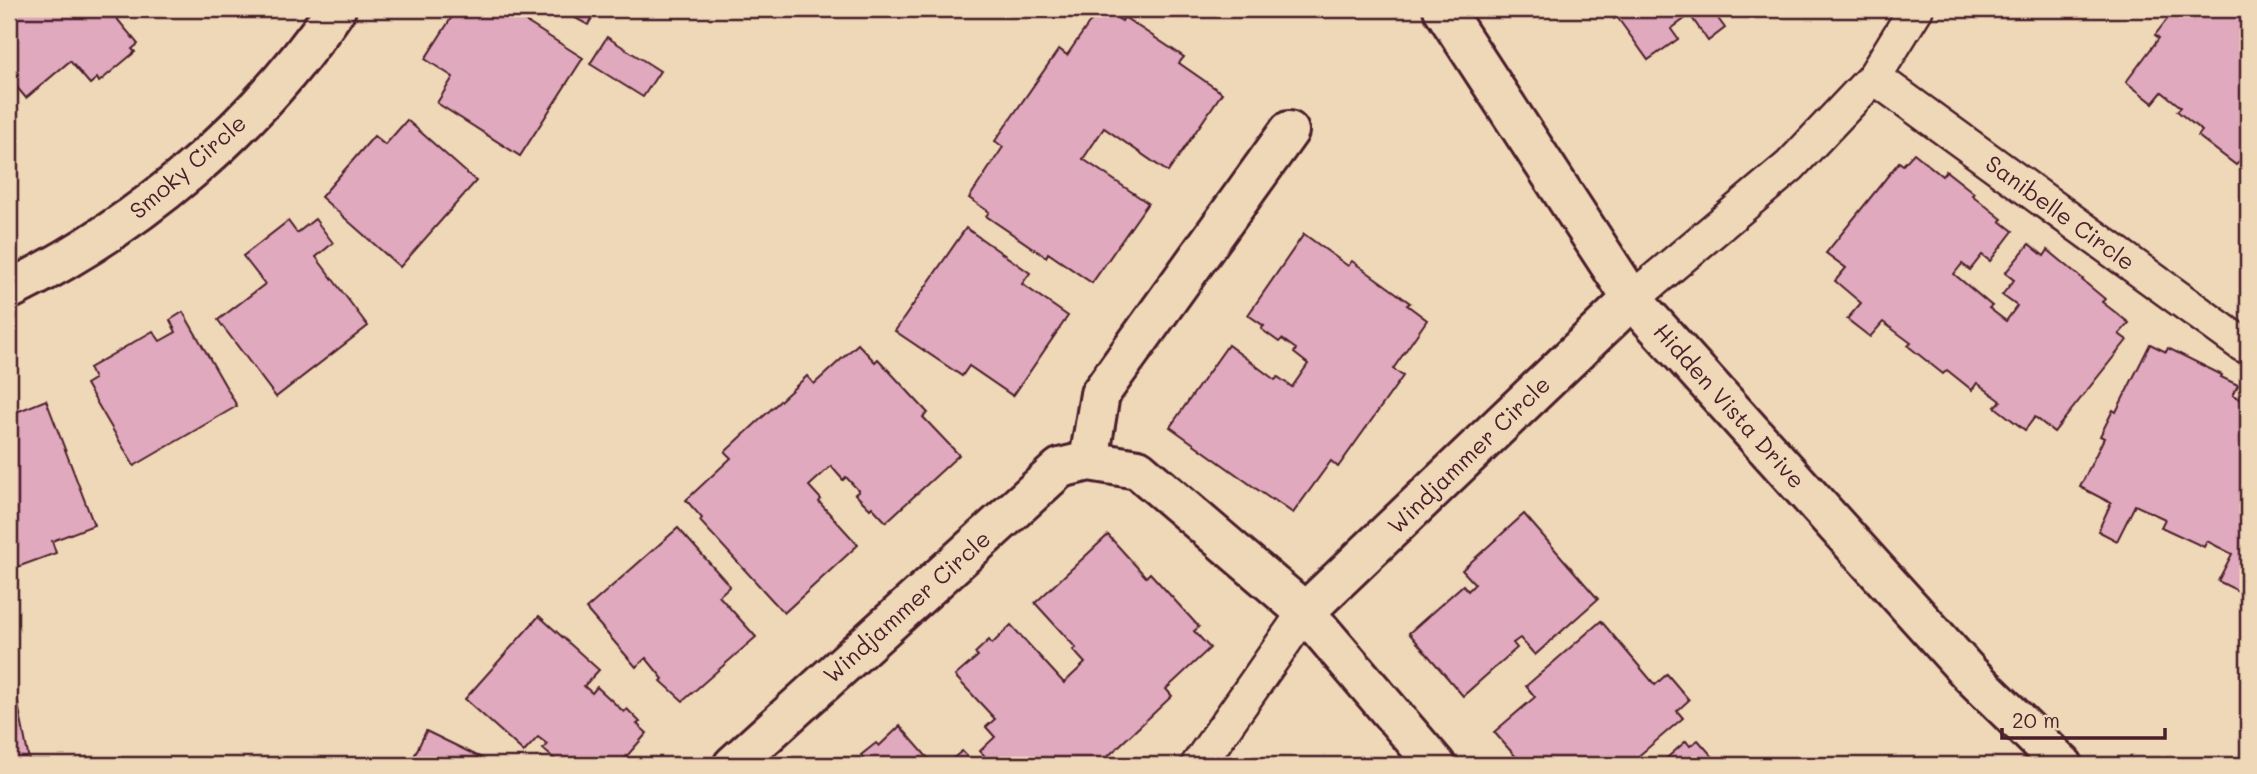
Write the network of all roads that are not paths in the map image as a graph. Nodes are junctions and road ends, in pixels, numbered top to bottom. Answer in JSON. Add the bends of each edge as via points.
{"nodes":[{"id":1,"x":336,"y":9,"type":"edge"},
{"id":2,"x":1443,"y":9,"type":"edge"},
{"id":3,"x":1916,"y":9,"type":"edge"},
{"id":4,"x":1874,"y":77,"type":"junction"},
{"id":5,"x":1289,"y":131,"type":"dead end"},
{"id":6,"x":9,"y":290,"type":"edge"},
{"id":7,"x":1632,"y":299,"type":"junction"},
{"id":8,"x":2248,"y":346,"type":"edge"},
{"id":9,"x":1089,"y":461,"type":"junction"},
{"id":10,"x":1305,"y":612,"type":"junction"},
{"id":11,"x":733,"y":765,"type":"edge"},
{"id":12,"x":1198,"y":765,"type":"edge"},
{"id":13,"x":1436,"y":765,"type":"edge"},
{"id":14,"x":2063,"y":765,"type":"edge"}],
"edges":[{"from":1,"to":6,"type":"street","name":"Smoky Circle","via":[[275,87],[166,191],[106,235]]},
{"from":2,"to":7,"type":"street","name":"Hidden Vista Drive"},
{"from":3,"to":4,"type":"lane"},
{"from":4,"to":7,"type":"lane","via":[[1790,166]]},
{"from":4,"to":8,"type":"lane","name":"Sanibelle Circle"},
{"from":5,"to":9,"type":"street","via":[[1100,394]]},
{"from":7,"to":10,"type":"street","name":"Windjammer Circle"},
{"from":7,"to":14,"type":"street","name":"Hidden Vista Drive","via":[[1970,674]]},
{"from":9,"to":10,"type":"street","name":"Windjammer Circle","via":[[1138,468]]},
{"from":9,"to":11,"type":"street","name":"Windjammer Circle","via":[[1060,468]]},
{"from":10,"to":12,"type":"lane"},
{"from":10,"to":13,"type":"street","name":"Windjammer Circle"}]}
